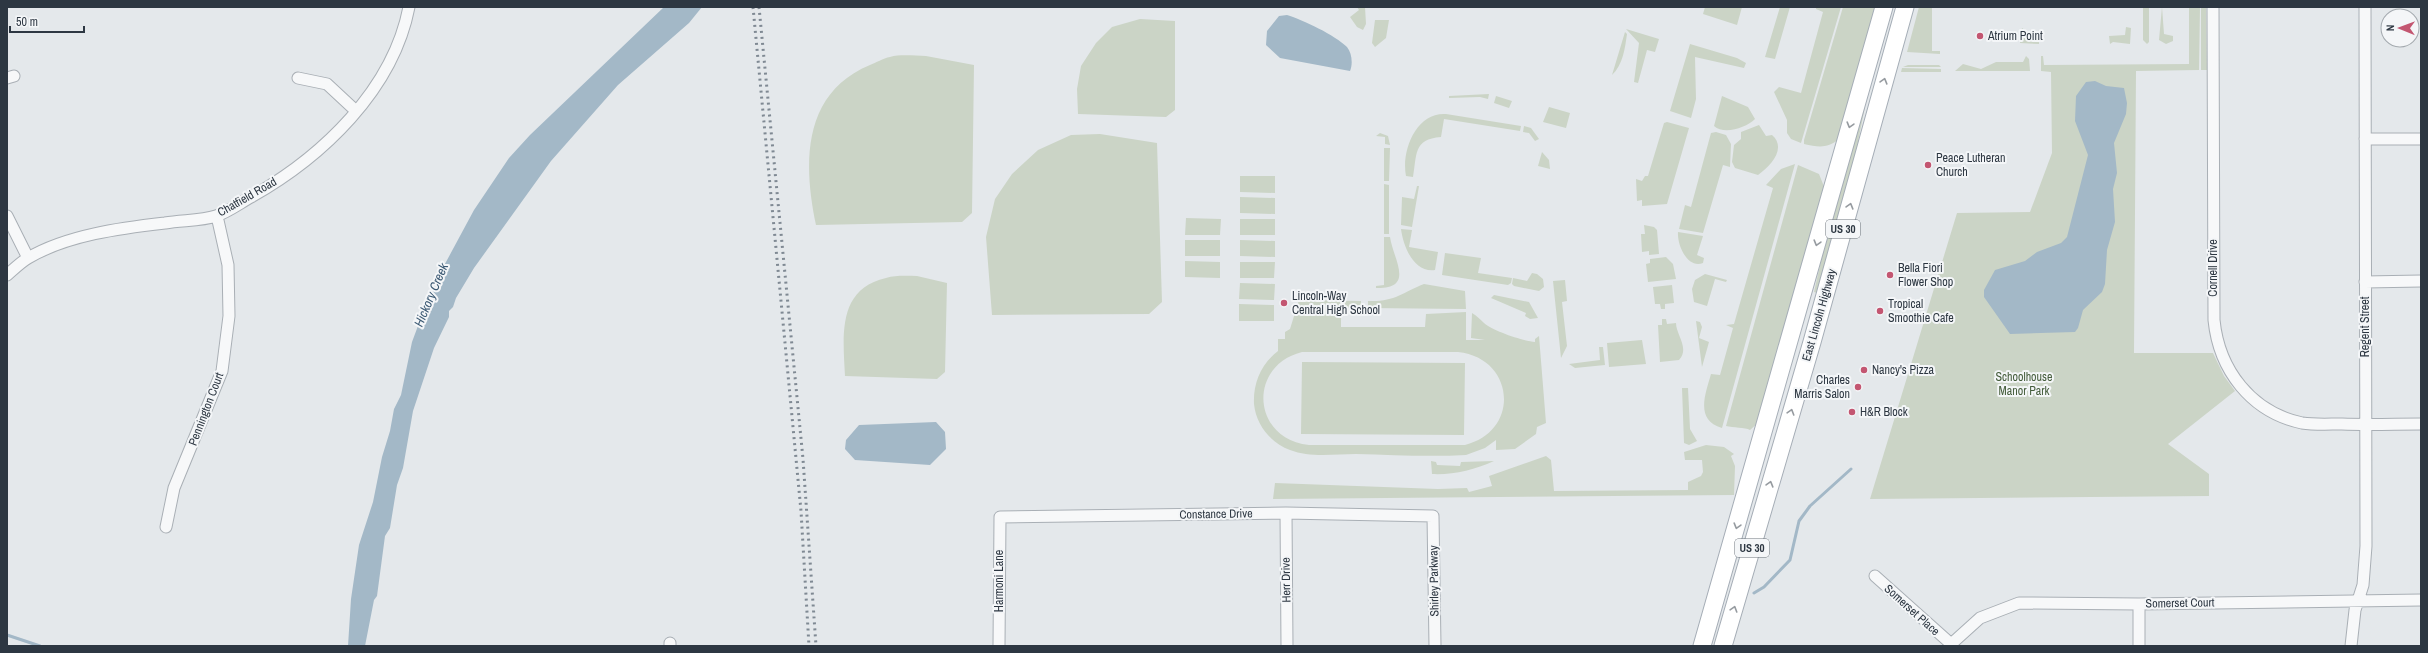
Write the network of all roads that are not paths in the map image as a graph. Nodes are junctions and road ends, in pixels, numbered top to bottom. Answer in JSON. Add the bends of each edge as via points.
{"nodes":[{"id":1,"x":409,"y":7,"type":"edge"},
{"id":2,"x":1884,"y":7,"type":"edge"},
{"id":3,"x":1905,"y":7,"type":"edge"},
{"id":4,"x":2213,"y":7,"type":"edge"},
{"id":5,"x":2364,"y":7,"type":"edge"},
{"id":6,"x":298,"y":78,"type":"dead end"},
{"id":7,"x":356,"y":111,"type":"junction"},
{"id":8,"x":2365,"y":139,"type":"junction"},
{"id":9,"x":2421,"y":139,"type":"edge"},
{"id":10,"x":7,"y":216,"type":"edge"},
{"id":11,"x":217,"y":216,"type":"junction"},
{"id":12,"x":28,"y":258,"type":"junction"},
{"id":13,"x":7,"y":275,"type":"edge"},
{"id":14,"x":2421,"y":281,"type":"edge"},
{"id":15,"x":2365,"y":282,"type":"junction"},
{"id":16,"x":2421,"y":424,"type":"edge"},
{"id":17,"x":2364,"y":425,"type":"junction"},
{"id":18,"x":1286,"y":513,"type":"junction"},
{"id":19,"x":1433,"y":516,"type":"joint"},
{"id":20,"x":1000,"y":517,"type":"joint"},
{"id":21,"x":166,"y":527,"type":"dead end"},
{"id":22,"x":1875,"y":576,"type":"dead end"},
{"id":23,"x":2359,"y":600,"type":"junction"},
{"id":24,"x":2421,"y":600,"type":"edge"},
{"id":25,"x":2139,"y":604,"type":"junction"},
{"id":26,"x":1950,"y":645,"type":"edge"},
{"id":27,"x":999,"y":646,"type":"edge"},
{"id":28,"x":1287,"y":646,"type":"edge"},
{"id":29,"x":1435,"y":646,"type":"edge"},
{"id":30,"x":1702,"y":646,"type":"edge"},
{"id":31,"x":1723,"y":646,"type":"edge"},
{"id":32,"x":2139,"y":646,"type":"edge"},
{"id":33,"x":2351,"y":646,"type":"edge"}],
"edges":[{"from":1,"to":7,"type":"street","name":"Chatfield Road","via":[[405,28],[377,84]]},
{"from":2,"to":30,"type":"main road","name":"East Lincoln Highway","number":"US 30","one_way":true},
{"from":31,"to":3,"type":"main road","name":"East Lincoln Highway","number":"US 30","one_way":true,"via":[[1812,342]]},
{"from":4,"to":17,"type":"street","name":"Cornell Drive","via":[[2214,320],[2220,353],[2227,368],[2244,391],[2256,402],[2280,416],[2304,423]]},
{"from":5,"to":8,"type":"street","name":"Regent Street"},
{"from":6,"to":7,"type":"street","via":[[327,84]]},
{"from":7,"to":11,"type":"street","name":"Chatfield Road","via":[[335,135],[269,186]]},
{"from":8,"to":9,"type":"street"},
{"from":8,"to":15,"type":"street","name":"Regent Street"},
{"from":10,"to":12,"type":"street"},
{"from":11,"to":12,"type":"street","name":"Chatfield Road","via":[[118,229],[73,240]]},
{"from":11,"to":21,"type":"street","name":"Pennington Court","via":[[228,265],[229,316],[222,371],[174,488]]},
{"from":12,"to":13,"type":"street","name":"Chatfield Road"},
{"from":14,"to":15,"type":"street"},
{"from":15,"to":17,"type":"street","name":"Regent Street"},
{"from":16,"to":17,"type":"street","name":"Cornell Drive"},
{"from":17,"to":23,"type":"street","name":"Regent Street","via":[[2366,546],[2363,585]]},
{"from":18,"to":19,"type":"street","name":"Constance Drive"},
{"from":18,"to":20,"type":"street","name":"Constance Drive"},
{"from":18,"to":28,"type":"street","name":"Herr Drive"},
{"from":19,"to":29,"type":"street","name":"Shirley Parkway"},
{"from":20,"to":27,"type":"street","name":"Harmoni Lane"},
{"from":22,"to":26,"type":"street","name":"Somerset Place"},
{"from":23,"to":24,"type":"street","name":"Somerset Court"},
{"from":23,"to":25,"type":"street","name":"Somerset Court"},
{"from":23,"to":33,"type":"street","name":"Regent Street","via":[[2352,623]]},
{"from":25,"to":26,"type":"street","name":"Somerset Court","via":[[2019,603],[1980,618]]},
{"from":25,"to":32,"type":"street"}]}
